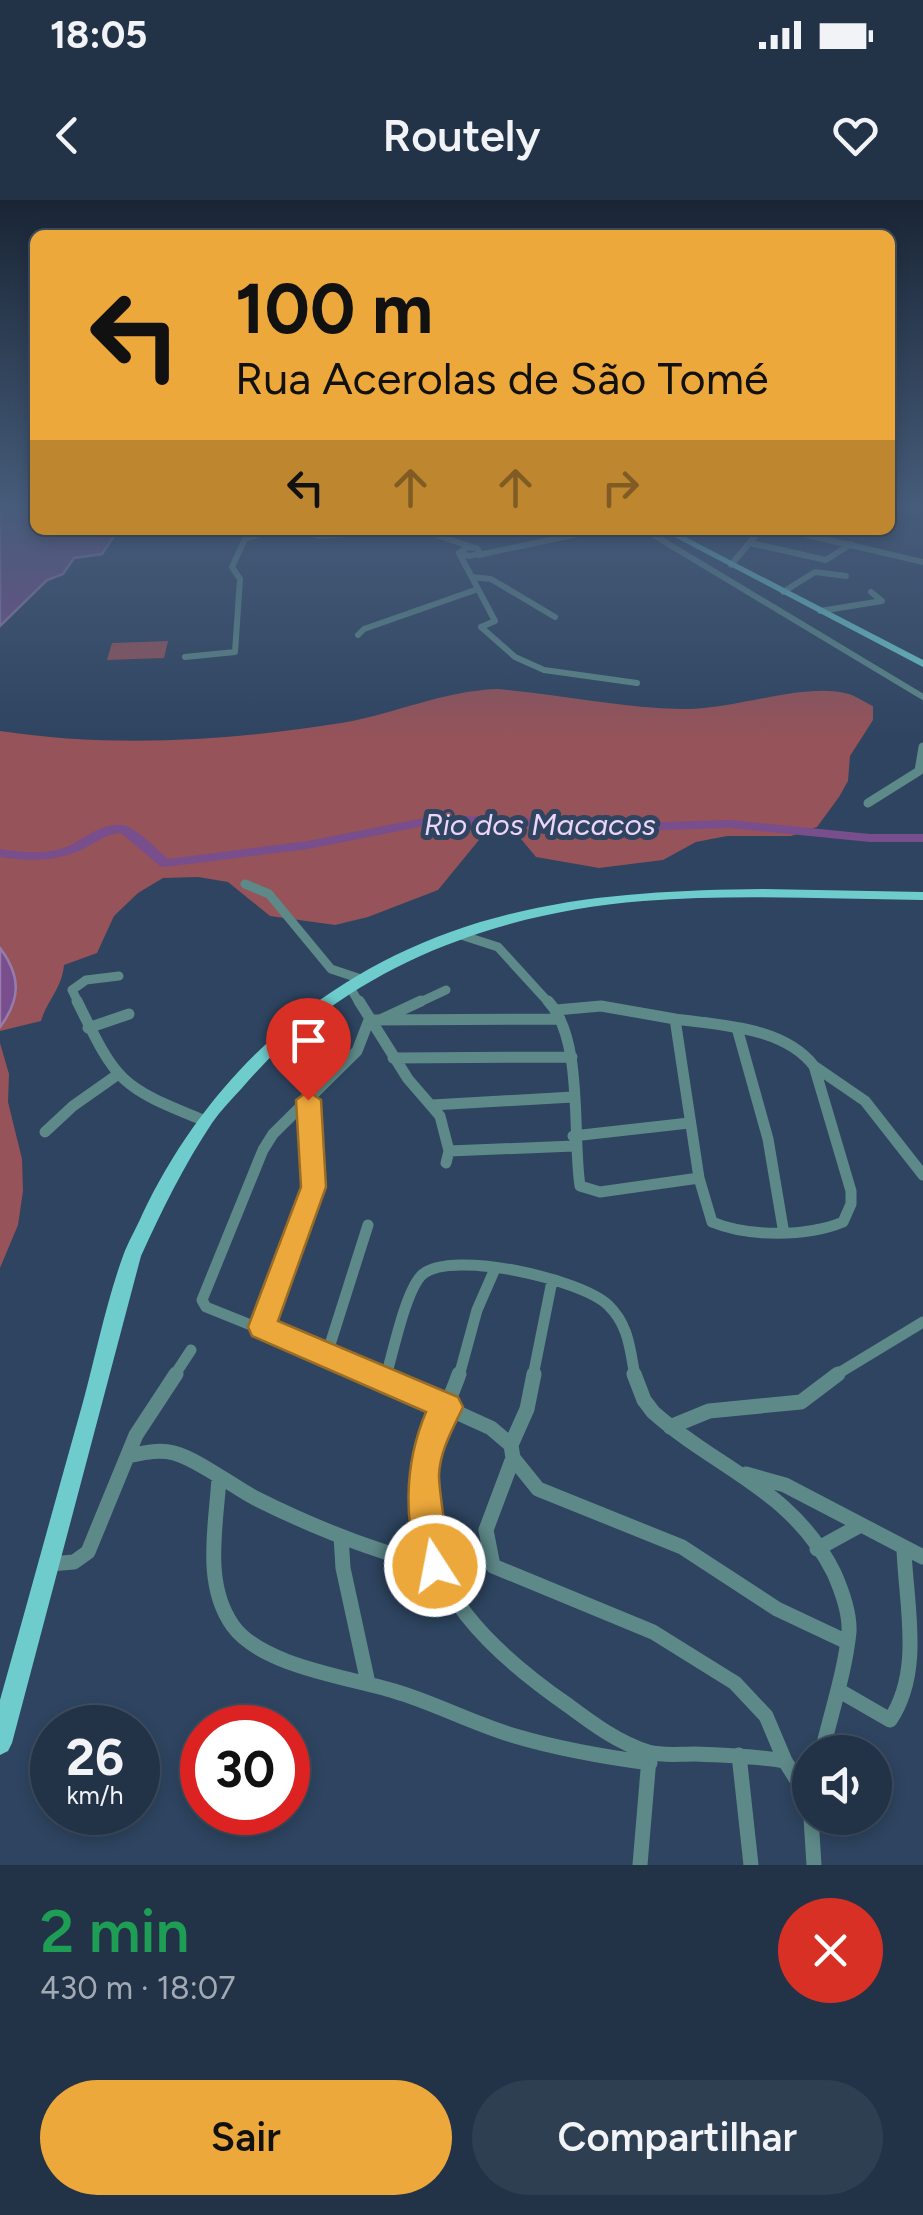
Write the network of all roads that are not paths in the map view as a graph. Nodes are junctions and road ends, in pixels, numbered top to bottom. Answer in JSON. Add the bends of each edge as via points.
{"nodes":[{"id":1,"x":240,"y":583,"type":"edge"},
{"id":2,"x":475,"y":583,"type":"edge"},
{"id":3,"x":496,"y":583,"type":"edge"},
{"id":4,"x":727,"y":583,"type":"edge"},
{"id":5,"x":765,"y":583,"type":"edge"},
{"id":6,"x":798,"y":583,"type":"edge"},
{"id":7,"x":478,"y":588,"type":"junction"},
{"id":8,"x":783,"y":592,"type":"junction"},
{"id":9,"x":870,"y":592,"type":"dead end"},
{"id":10,"x":820,"y":611,"type":"junction"},
{"id":11,"x":555,"y":617,"type":"dead end"},
{"id":12,"x":358,"y":636,"type":"dead end"},
{"id":13,"x":185,"y":657,"type":"dead end"},
{"id":14,"x":922,"y":664,"type":"edge"},
{"id":15,"x":637,"y":683,"type":"dead end"},
{"id":16,"x":923,"y":697,"type":"edge"},
{"id":17,"x":923,"y":747,"type":"edge"},
{"id":18,"x":868,"y":803,"type":"dead end"},
{"id":19,"x":244,"y":884,"type":"dead end"},
{"id":20,"x":923,"y":896,"type":"edge"},
{"id":21,"x":460,"y":935,"type":"junction"},
{"id":22,"x":119,"y":976,"type":"dead end"},
{"id":23,"x":355,"y":982,"type":"junction"},
{"id":24,"x":446,"y":990,"type":"dead end"},
{"id":25,"x":129,"y":1014,"type":"dead end"},
{"id":26,"x":558,"y":1014,"type":"junction"},
{"id":27,"x":674,"y":1017,"type":"junction"},
{"id":28,"x":373,"y":1021,"type":"junction"},
{"id":29,"x":88,"y":1028,"type":"junction"},
{"id":30,"x":736,"y":1028,"type":"junction"},
{"id":31,"x":572,"y":1057,"type":"junction"},
{"id":32,"x":393,"y":1058,"type":"junction"},
{"id":33,"x":814,"y":1066,"type":"junction"},
{"id":34,"x":117,"y":1075,"type":"junction"},
{"id":35,"x":573,"y":1096,"type":"junction"},
{"id":36,"x":308,"y":1100,"type":"junction"},
{"id":37,"x":432,"y":1105,"type":"junction"},
{"id":38,"x":202,"y":1120,"type":"junction"},
{"id":39,"x":690,"y":1123,"type":"junction"},
{"id":40,"x":45,"y":1132,"type":"dead end"},
{"id":41,"x":574,"y":1141,"type":"junction"},
{"id":42,"x":923,"y":1176,"type":"edge"},
{"id":43,"x":699,"y":1178,"type":"junction"},
{"id":44,"x":368,"y":1226,"type":"dead end"},
{"id":45,"x":783,"y":1228,"type":"junction"},
{"id":46,"x":494,"y":1271,"type":"junction"},
{"id":47,"x":552,"y":1281,"type":"junction"},
{"id":48,"x":923,"y":1322,"type":"edge"},
{"id":49,"x":262,"y":1327,"type":"junction"},
{"id":50,"x":192,"y":1350,"type":"dead end"},
{"id":51,"x":327,"y":1354,"type":"junction"},
{"id":52,"x":386,"y":1378,"type":"junction"},
{"id":53,"x":448,"y":1407,"type":"junction"},
{"id":54,"x":670,"y":1427,"type":"junction"},
{"id":55,"x":512,"y":1452,"type":"junction"},
{"id":56,"x":128,"y":1456,"type":"junction"},
{"id":57,"x":745,"y":1474,"type":"junction"},
{"id":58,"x":219,"y":1478,"type":"junction"},
{"id":59,"x":859,"y":1526,"type":"junction"},
{"id":60,"x":341,"y":1536,"type":"junction"},
{"id":61,"x":818,"y":1548,"type":"junction"},
{"id":62,"x":904,"y":1550,"type":"junction"},
{"id":63,"x":923,"y":1557,"type":"edge"},
{"id":64,"x":47,"y":1564,"type":"junction"},
{"id":65,"x":435,"y":1566,"type":"junction"},
{"id":66,"x":847,"y":1642,"type":"junction"},
{"id":67,"x":368,"y":1683,"type":"junction"},
{"id":68,"x":838,"y":1690,"type":"junction"},
{"id":69,"x":826,"y":1735,"type":"edge"},
{"id":70,"x":0,"y":1742,"type":"edge"},
{"id":71,"x":740,"y":1756,"type":"junction"},
{"id":72,"x":649,"y":1758,"type":"junction"},
{"id":73,"x":785,"y":1760,"type":"junction"},
{"id":74,"x":792,"y":1771,"type":"edge"},
{"id":75,"x":811,"y":1835,"type":"edge"},
{"id":76,"x":640,"y":1865,"type":"edge"},
{"id":77,"x":751,"y":1865,"type":"edge"},
{"id":78,"x":814,"y":1865,"type":"edge"}],
"edges":[{"from":1,"to":13,"type":"street","via":[[235,652]]},
{"from":2,"to":7,"type":"street"},
{"from":3,"to":11,"type":"street"},
{"from":4,"to":16,"type":"street"},
{"from":5,"to":8,"type":"main road"},
{"from":6,"to":8,"type":"street"},
{"from":7,"to":12,"type":"street"},
{"from":7,"to":15,"type":"street","via":[[496,620],[481,627],[510,655],[547,674]]},
{"from":8,"to":10,"type":"main road"},
{"from":9,"to":10,"type":"street","via":[[882,601]]},
{"from":10,"to":14,"type":"main road"},
{"from":17,"to":18,"type":"street","via":[[919,771]]},
{"from":19,"to":23,"type":"street","via":[[269,894],[331,968]]},
{"from":20,"to":21,"type":"main road","via":[[622,899],[513,917]]},
{"from":21,"to":23,"type":"main road"},
{"from":21,"to":26,"type":"street","via":[[498,947]]},
{"from":22,"to":29,"type":"street","via":[[74,988]]},
{"from":23,"to":28,"type":"street"},
{"from":23,"to":38,"type":"main road","via":[[244,1068]]},
{"from":24,"to":28,"type":"street"},
{"from":25,"to":29,"type":"street"},
{"from":26,"to":27,"type":"street","via":[[590,1005]]},
{"from":26,"to":28,"type":"street"},
{"from":26,"to":31,"type":"street"},
{"from":27,"to":30,"type":"street"},
{"from":27,"to":39,"type":"street"},
{"from":28,"to":32,"type":"street"},
{"from":28,"to":36,"type":"street","via":[[357,1051]]},
{"from":29,"to":34,"type":"street"},
{"from":30,"to":33,"type":"street","via":[[799,1050]]},
{"from":30,"to":45,"type":"street","via":[[768,1140]]},
{"from":31,"to":32,"type":"street"},
{"from":31,"to":35,"type":"street"},
{"from":32,"to":37,"type":"street"},
{"from":33,"to":42,"type":"street","via":[[875,1108]]},
{"from":33,"to":45,"type":"street","via":[[851,1204],[835,1227]]},
{"from":34,"to":38,"type":"street","via":[[137,1092]]},
{"from":34,"to":40,"type":"street"},
{"from":35,"to":37,"type":"street"},
{"from":35,"to":41,"type":"street"},
{"from":36,"to":49,"type":"street","via":[[314,1187]]},
{"from":36,"to":49,"type":"street","via":[[263,1150],[202,1300],[216,1314]]},
{"from":37,"to":41,"type":"street","via":[[448,1157]]},
{"from":38,"to":64,"type":"main road","via":[[132,1256]]},
{"from":39,"to":41,"type":"street"},
{"from":39,"to":43,"type":"street"},
{"from":41,"to":43,"type":"street","via":[[577,1182],[586,1190]]},
{"from":43,"to":45,"type":"street","via":[[710,1216],[722,1229]]},
{"from":44,"to":51,"type":"street"},
{"from":46,"to":47,"type":"street"},
{"from":46,"to":52,"type":"street","via":[[451,1264],[420,1276]]},
{"from":46,"to":53,"type":"street"},
{"from":47,"to":54,"type":"street","via":[[591,1292],[624,1322],[636,1390]]},
{"from":47,"to":55,"type":"street"},
{"from":48,"to":54,"type":"street","via":[[801,1402],[709,1411]]},
{"from":49,"to":51,"type":"street"},
{"from":50,"to":56,"type":"street"},
{"from":51,"to":52,"type":"street"},
{"from":52,"to":53,"type":"street"},
{"from":53,"to":55,"type":"street","via":[[491,1428]]},
{"from":53,"to":65,"type":"street","via":[[424,1470]]},
{"from":54,"to":57,"type":"street"},
{"from":55,"to":66,"type":"street","via":[[532,1483],[554,1498],[682,1546],[777,1609]]},
{"from":55,"to":73,"type":"street","via":[[486,1530],[493,1566],[609,1611],[707,1662],[754,1700]]},
{"from":56,"to":58,"type":"street","via":[[179,1454]]},
{"from":56,"to":64,"type":"street","via":[[88,1552],[74,1562]]},
{"from":57,"to":59,"type":"street","via":[[786,1485]]},
{"from":57,"to":61,"type":"street","via":[[790,1512]]},
{"from":58,"to":60,"type":"street"},
{"from":58,"to":67,"type":"street","via":[[214,1577],[224,1615],[273,1656]]},
{"from":59,"to":61,"type":"street"},
{"from":59,"to":62,"type":"street"},
{"from":60,"to":65,"type":"street"},
{"from":60,"to":67,"type":"street"},
{"from":61,"to":66,"type":"street","via":[[846,1597]]},
{"from":62,"to":63,"type":"street"},
{"from":62,"to":68,"type":"street","via":[[909,1662],[897,1712],[884,1718]]},
{"from":64,"to":70,"type":"main road"},
{"from":65,"to":72,"type":"street","via":[[488,1645]]},
{"from":66,"to":68,"type":"street"},
{"from":67,"to":72,"type":"street","via":[[553,1747]]},
{"from":68,"to":69,"type":"street"},
{"from":71,"to":72,"type":"street"},
{"from":71,"to":73,"type":"street"},
{"from":71,"to":77,"type":"street"},
{"from":72,"to":76,"type":"street"},
{"from":73,"to":74,"type":"street"},
{"from":75,"to":78,"type":"street"}]}
